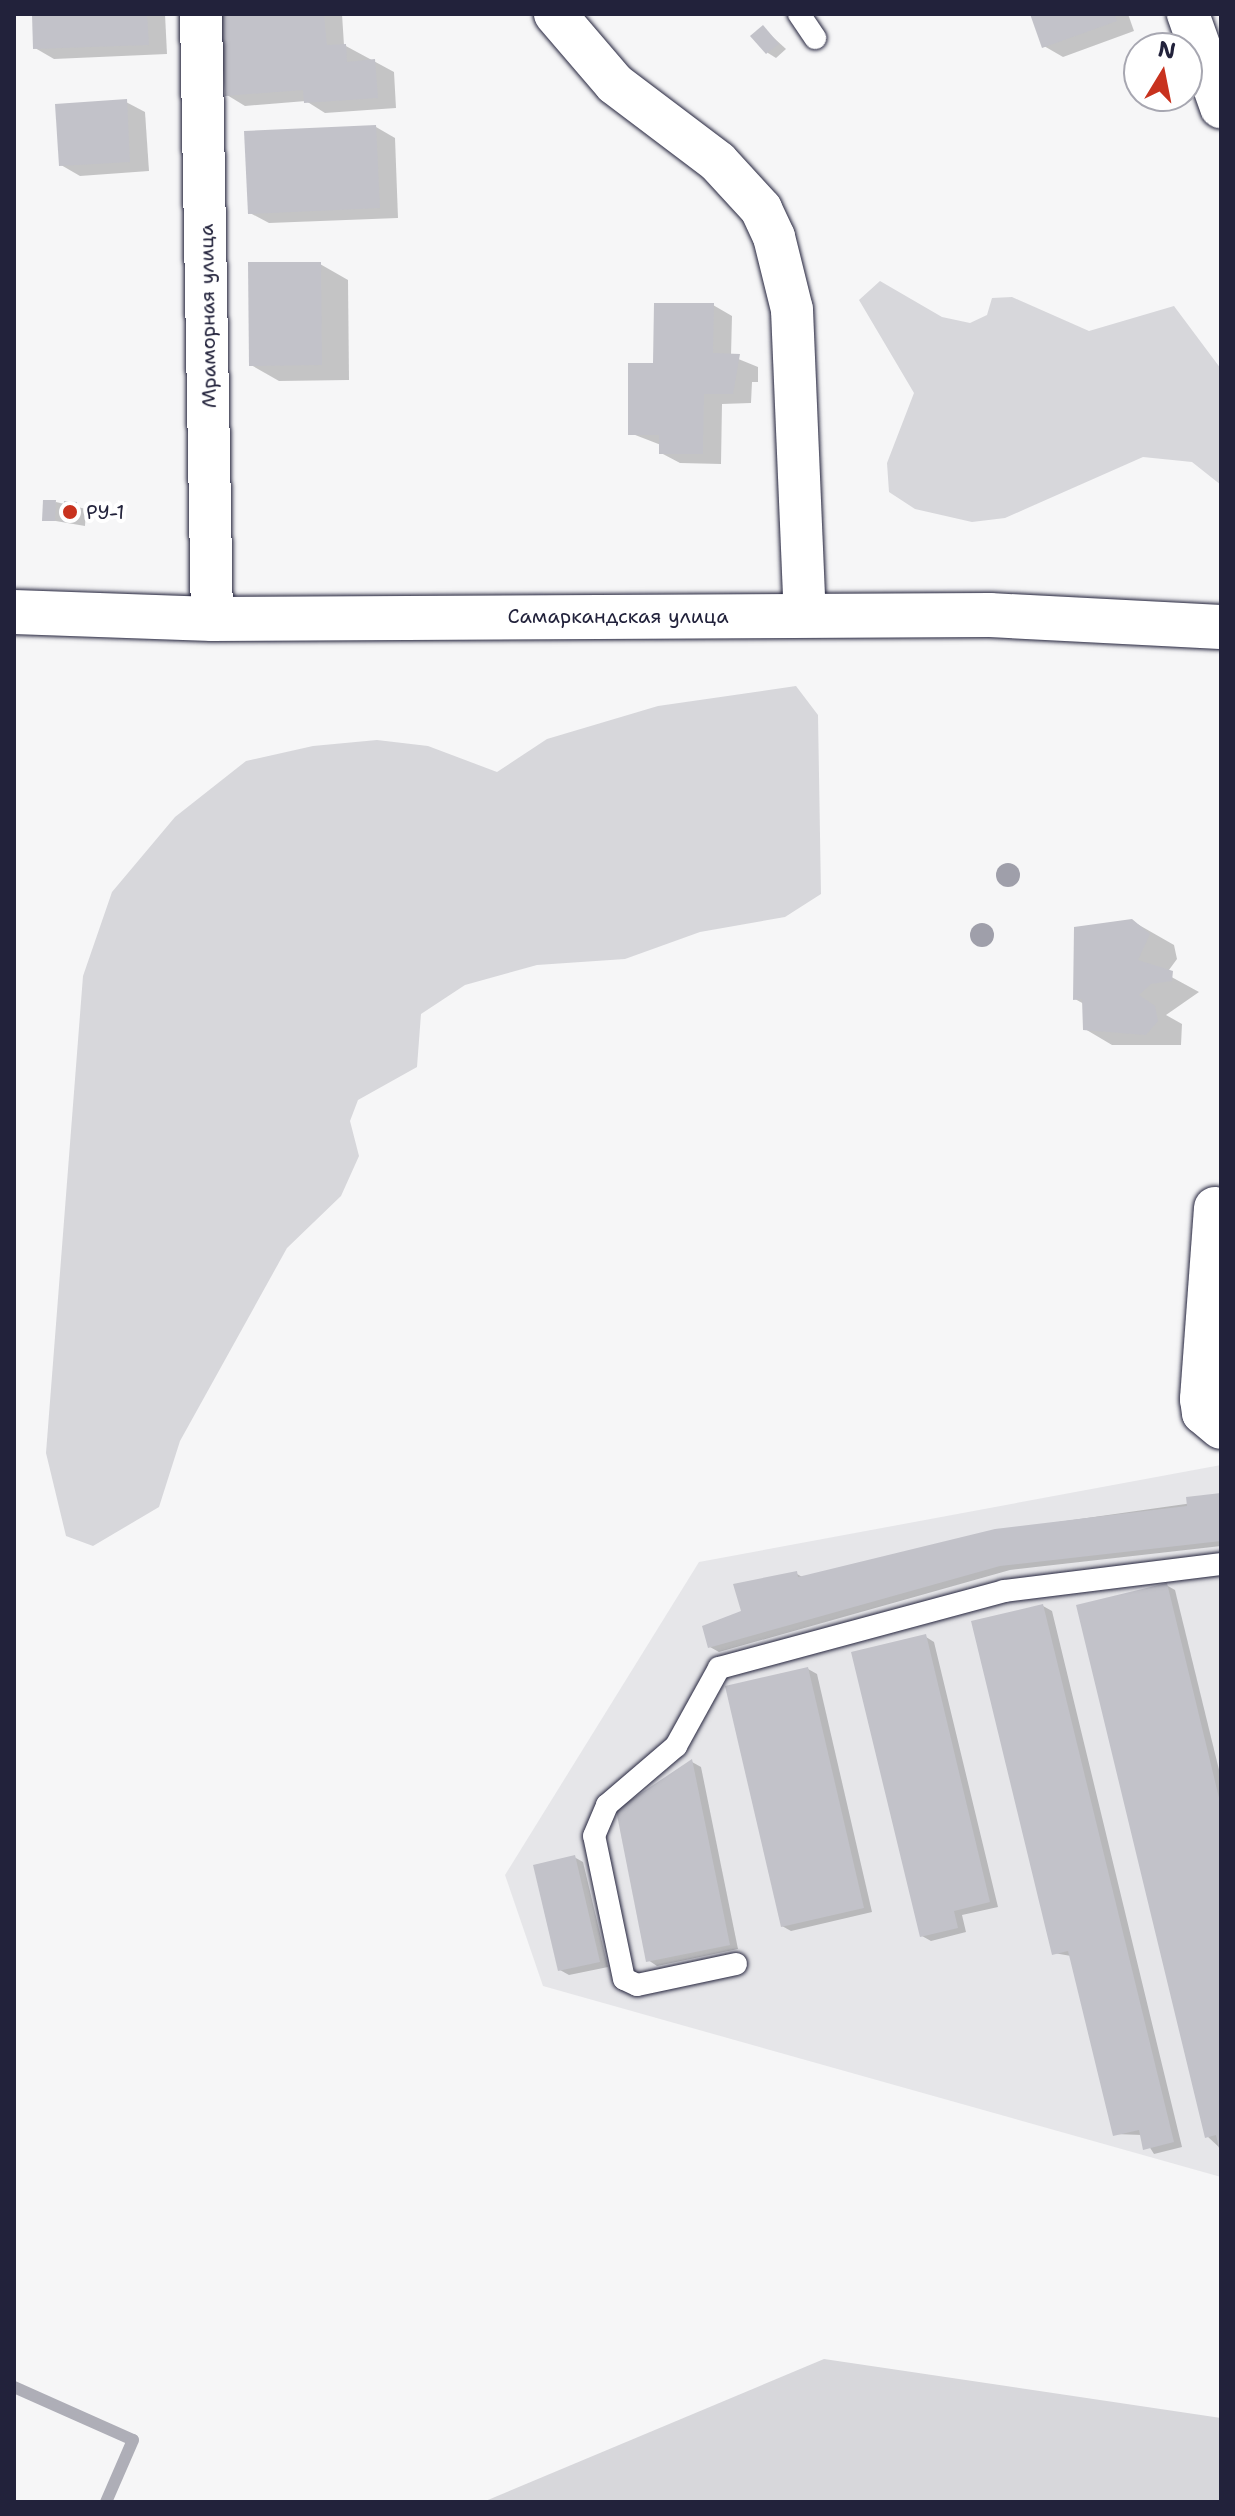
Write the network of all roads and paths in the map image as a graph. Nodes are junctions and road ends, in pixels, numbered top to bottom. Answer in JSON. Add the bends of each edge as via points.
{"nodes":[{"id":1,"x":201,"y":14,"type":"edge"},
{"id":2,"x":555,"y":14,"type":"edge"},
{"id":3,"x":799,"y":14,"type":"edge"},
{"id":4,"x":1188,"y":14,"type":"edge"},
{"id":5,"x":815,"y":38,"type":"dead end"},
{"id":6,"x":1221,"y":107,"type":"edge"},
{"id":7,"x":14,"y":612,"type":"edge"},
{"id":8,"x":805,"y":615,"type":"junction"},
{"id":9,"x":212,"y":619,"type":"junction"},
{"id":10,"x":1221,"y":627,"type":"edge"},
{"id":11,"x":1215,"y":1208,"type":"dead end"},
{"id":12,"x":1221,"y":1428,"type":"edge"},
{"id":13,"x":1221,"y":1564,"type":"edge"},
{"id":14,"x":736,"y":1964,"type":"dead end"}],
"edges":[{"from":1,"to":9,"type":"street","name":"Мраморная улица"},
{"from":2,"to":8,"type":"street","via":[[615,84],[718,162],[761,209],[774,237],[792,310]]},
{"from":3,"to":5,"type":"lane"},
{"from":4,"to":6,"type":"street"},
{"from":7,"to":9,"type":"street","name":"Самаркандская улица"},
{"from":8,"to":9,"type":"street","name":"Самаркандская улица"},
{"from":8,"to":10,"type":"street","name":"Самаркандская улица"},
{"from":11,"to":12,"type":"street","via":[[1201,1399],[1203,1413]]},
{"from":13,"to":14,"type":"lane","via":[[1004,1591],[719,1668],[676,1746],[607,1805],[594,1836],[624,1979],[637,1985]]}]}
